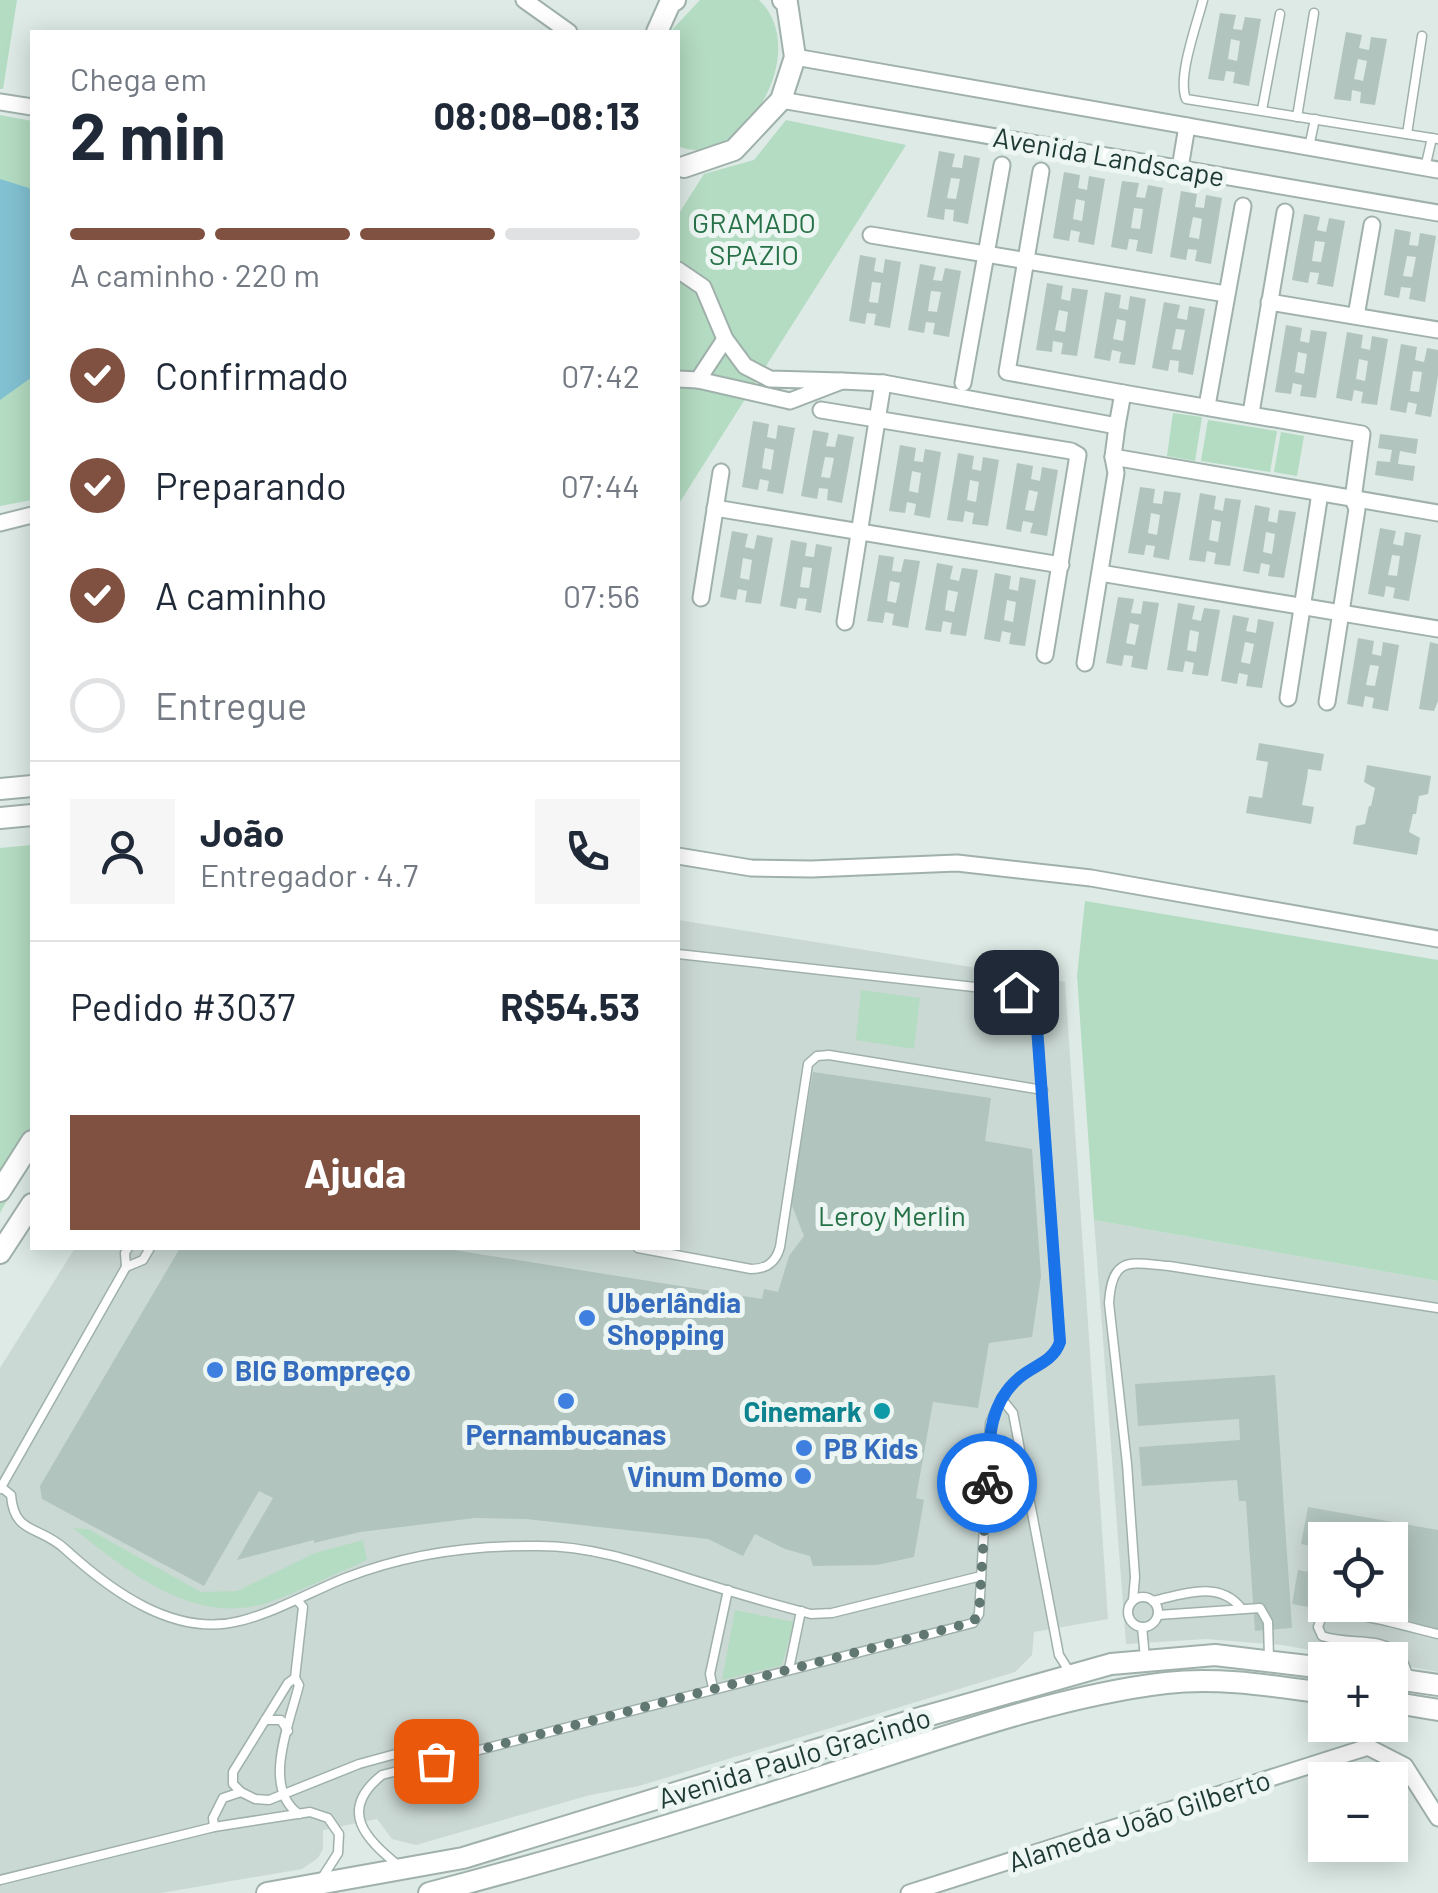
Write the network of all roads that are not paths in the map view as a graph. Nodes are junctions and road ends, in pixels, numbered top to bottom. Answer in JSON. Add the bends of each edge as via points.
{"nodes":[{"id":1,"x":524,"y":0,"type":"edge"},
{"id":2,"x":674,"y":0,"type":"edge"},
{"id":3,"x":1203,"y":0,"type":"edge"},
{"id":4,"x":786,"y":1,"type":"edge"},
{"id":5,"x":1280,"y":14,"type":"dead end"},
{"id":6,"x":1314,"y":14,"type":"dead end"},
{"id":7,"x":566,"y":30,"type":"edge"},
{"id":8,"x":657,"y":30,"type":"edge"},
{"id":9,"x":1422,"y":36,"type":"dead end"},
{"id":10,"x":795,"y":58,"type":"junction"},
{"id":11,"x":781,"y":100,"type":"junction"},
{"id":12,"x":0,"y":102,"type":"edge"},
{"id":13,"x":30,"y":107,"type":"edge"},
{"id":14,"x":1262,"y":110,"type":"junction"},
{"id":15,"x":1297,"y":116,"type":"junction"},
{"id":16,"x":1314,"y":120,"type":"junction"},
{"id":17,"x":1187,"y":126,"type":"junction"},
{"id":18,"x":1407,"y":134,"type":"junction"},
{"id":19,"x":1435,"y":139,"type":"edge"},
{"id":20,"x":1308,"y":147,"type":"junction"},
{"id":21,"x":1002,"y":165,"type":"dead end"},
{"id":22,"x":1180,"y":168,"type":"junction"},
{"id":23,"x":680,"y":169,"type":"edge"},
{"id":24,"x":1432,"y":169,"type":"edge"},
{"id":25,"x":1041,"y":171,"type":"dead end"},
{"id":26,"x":1243,"y":206,"type":"dead end"},
{"id":27,"x":1284,"y":212,"type":"dead end"},
{"id":28,"x":1438,"y":213,"type":"edge"},
{"id":29,"x":1372,"y":225,"type":"dead end"},
{"id":30,"x":870,"y":235,"type":"dead end"},
{"id":31,"x":986,"y":253,"type":"junction"},
{"id":32,"x":1024,"y":260,"type":"junction"},
{"id":33,"x":680,"y":271,"type":"edge"},
{"id":34,"x":1226,"y":294,"type":"junction"},
{"id":35,"x":1269,"y":302,"type":"junction"},
{"id":36,"x":1356,"y":316,"type":"junction"},
{"id":37,"x":1438,"y":330,"type":"edge"},
{"id":38,"x":725,"y":338,"type":"junction"},
{"id":39,"x":680,"y":379,"type":"edge"},
{"id":40,"x":698,"y":380,"type":"junction"},
{"id":41,"x":842,"y":380,"type":"junction"},
{"id":42,"x":963,"y":383,"type":"dead end"},
{"id":43,"x":883,"y":384,"type":"junction"},
{"id":44,"x":1123,"y":394,"type":"junction"},
{"id":45,"x":1207,"y":406,"type":"junction"},
{"id":46,"x":821,"y":410,"type":"dead end"},
{"id":47,"x":1250,"y":413,"type":"junction"},
{"id":48,"x":878,"y":420,"type":"junction"},
{"id":49,"x":1117,"y":426,"type":"junction"},
{"id":50,"x":1112,"y":457,"type":"junction"},
{"id":51,"x":721,"y":472,"type":"dead end"},
{"id":52,"x":1320,"y":493,"type":"junction"},
{"id":53,"x":1353,"y":499,"type":"junction"},
{"id":54,"x":715,"y":508,"type":"junction"},
{"id":55,"x":1438,"y":513,"type":"edge"},
{"id":56,"x":30,"y":516,"type":"edge"},
{"id":57,"x":0,"y":524,"type":"edge"},
{"id":58,"x":859,"y":533,"type":"junction"},
{"id":59,"x":1061,"y":565,"type":"junction"},
{"id":60,"x":1100,"y":573,"type":"junction"},
{"id":61,"x":701,"y":598,"type":"dead end"},
{"id":62,"x":1302,"y":607,"type":"junction"},
{"id":63,"x":1340,"y":614,"type":"junction"},
{"id":64,"x":845,"y":622,"type":"dead end"},
{"id":65,"x":1438,"y":629,"type":"edge"},
{"id":66,"x":1045,"y":655,"type":"dead end"},
{"id":67,"x":1084,"y":663,"type":"dead end"},
{"id":68,"x":1288,"y":698,"type":"dead end"},
{"id":69,"x":1326,"y":702,"type":"dead end"},
{"id":70,"x":30,"y":786,"type":"edge"},
{"id":71,"x":0,"y":789,"type":"edge"},
{"id":72,"x":30,"y":815,"type":"edge"},
{"id":73,"x":0,"y":818,"type":"edge"},
{"id":74,"x":680,"y":856,"type":"edge"},
{"id":75,"x":1438,"y":939,"type":"edge"},
{"id":76,"x":680,"y":954,"type":"edge"},
{"id":77,"x":1043,"y":1090,"type":"junction"},
{"id":78,"x":30,"y":1144,"type":"edge"},
{"id":79,"x":0,"y":1191,"type":"edge"},
{"id":80,"x":30,"y":1207,"type":"edge"},
{"id":81,"x":126,"y":1250,"type":"edge"},
{"id":82,"x":149,"y":1250,"type":"edge"},
{"id":83,"x":648,"y":1250,"type":"edge"},
{"id":84,"x":0,"y":1253,"type":"edge"},
{"id":85,"x":126,"y":1267,"type":"junction"},
{"id":86,"x":1438,"y":1308,"type":"edge"},
{"id":87,"x":1001,"y":1398,"type":"junction"},
{"id":88,"x":1,"y":1488,"type":"edge"},
{"id":89,"x":981,"y":1576,"type":"junction"},
{"id":90,"x":1135,"y":1577,"type":"junction"},
{"id":91,"x":728,"y":1590,"type":"junction"},
{"id":92,"x":1151,"y":1599,"type":"junction"},
{"id":93,"x":297,"y":1600,"type":"junction"},
{"id":94,"x":1133,"y":1600,"type":"junction"},
{"id":95,"x":1241,"y":1608,"type":"junction"},
{"id":96,"x":800,"y":1611,"type":"junction"},
{"id":97,"x":1158,"y":1615,"type":"junction"},
{"id":98,"x":1142,"y":1627,"type":"junction"},
{"id":99,"x":1438,"y":1634,"type":"edge"},
{"id":100,"x":1367,"y":1642,"type":"edge"},
{"id":101,"x":1146,"y":1660,"type":"junction"},
{"id":102,"x":1269,"y":1660,"type":"junction"},
{"id":103,"x":1308,"y":1666,"type":"edge"},
{"id":104,"x":789,"y":1669,"type":"junction"},
{"id":105,"x":1071,"y":1675,"type":"junction"},
{"id":106,"x":294,"y":1678,"type":"junction"},
{"id":107,"x":1408,"y":1680,"type":"edge"},
{"id":108,"x":1438,"y":1685,"type":"edge"},
{"id":109,"x":713,"y":1688,"type":"junction"},
{"id":110,"x":1308,"y":1691,"type":"edge"},
{"id":111,"x":1408,"y":1705,"type":"edge"},
{"id":112,"x":1438,"y":1710,"type":"edge"},
{"id":113,"x":264,"y":1720,"type":"junction"},
{"id":114,"x":288,"y":1731,"type":"junction"},
{"id":115,"x":1368,"y":1742,"type":"edge"},
{"id":116,"x":1368,"y":1747,"type":"junction"},
{"id":117,"x":462,"y":1754,"type":"junction"},
{"id":118,"x":720,"y":1778,"type":"junction"},
{"id":119,"x":241,"y":1792,"type":"junction"},
{"id":120,"x":284,"y":1796,"type":"junction"},
{"id":121,"x":726,"y":1808,"type":"junction"},
{"id":122,"x":299,"y":1814,"type":"junction"},
{"id":123,"x":1438,"y":1818,"type":"edge"},
{"id":124,"x":568,"y":1825,"type":"junction"},
{"id":125,"x":214,"y":1827,"type":"junction"},
{"id":126,"x":576,"y":1850,"type":"junction"},
{"id":127,"x":402,"y":1868,"type":"junction"},
{"id":128,"x":0,"y":1880,"type":"edge"},
{"id":129,"x":318,"y":1884,"type":"junction"},
{"id":130,"x":267,"y":1893,"type":"edge"},
{"id":131,"x":430,"y":1893,"type":"edge"},
{"id":132,"x":909,"y":1893,"type":"edge"}],
"edges":[{"from":1,"to":7,"type":"street"},
{"from":2,"to":8,"type":"street"},
{"from":3,"to":14,"type":"lane","via":[[1185,72],[1186,99]]},
{"from":4,"to":10,"type":"street"},
{"from":5,"to":14,"type":"lane"},
{"from":6,"to":15,"type":"lane"},
{"from":9,"to":18,"type":"lane"},
{"from":10,"to":11,"type":"street"},
{"from":10,"to":17,"type":"street","name":"Avenida Landscape"},
{"from":11,"to":22,"type":"street","name":"Avenida Landscape"},
{"from":11,"to":23,"type":"street","via":[[734,150]]},
{"from":12,"to":13,"type":"street"},
{"from":14,"to":15,"type":"lane"},
{"from":15,"to":16,"type":"lane"},
{"from":16,"to":18,"type":"lane"},
{"from":16,"to":20,"type":"lane"},
{"from":17,"to":20,"type":"street","name":"Avenida Landscape"},
{"from":17,"to":22,"type":"street"},
{"from":18,"to":19,"type":"lane"},
{"from":19,"to":24,"type":"lane"},
{"from":20,"to":24,"type":"street","name":"Avenida Landscape"},
{"from":21,"to":31,"type":"street"},
{"from":22,"to":28,"type":"street","name":"Avenida Landscape"},
{"from":25,"to":32,"type":"street"},
{"from":26,"to":34,"type":"street"},
{"from":27,"to":35,"type":"street"},
{"from":29,"to":36,"type":"street"},
{"from":30,"to":31,"type":"street"},
{"from":31,"to":32,"type":"street"},
{"from":31,"to":42,"type":"street"},
{"from":32,"to":34,"type":"street"},
{"from":32,"to":44,"type":"street","via":[[1007,372]]},
{"from":33,"to":38,"type":"street","via":[[703,287]]},
{"from":34,"to":45,"type":"street"},
{"from":35,"to":36,"type":"street"},
{"from":35,"to":47,"type":"street"},
{"from":36,"to":37,"type":"street"},
{"from":38,"to":40,"type":"street"},
{"from":38,"to":41,"type":"street","via":[[761,376]]},
{"from":39,"to":40,"type":"street"},
{"from":40,"to":41,"type":"street","via":[[790,401]]},
{"from":41,"to":43,"type":"street"},
{"from":43,"to":48,"type":"street"},
{"from":43,"to":49,"type":"street"},
{"from":44,"to":45,"type":"street"},
{"from":44,"to":49,"type":"street"},
{"from":45,"to":47,"type":"street"},
{"from":46,"to":48,"type":"street"},
{"from":47,"to":53,"type":"street","via":[[1362,434]]},
{"from":48,"to":58,"type":"street"},
{"from":48,"to":59,"type":"street","via":[[1078,454]]},
{"from":49,"to":50,"type":"street"},
{"from":50,"to":52,"type":"street"},
{"from":50,"to":60,"type":"street","via":[[1116,473]]},
{"from":51,"to":54,"type":"street"},
{"from":52,"to":53,"type":"street"},
{"from":52,"to":62,"type":"street"},
{"from":53,"to":55,"type":"street"},
{"from":53,"to":63,"type":"street","via":[[1357,509]]},
{"from":54,"to":58,"type":"street"},
{"from":54,"to":61,"type":"street"},
{"from":56,"to":57,"type":"street"},
{"from":58,"to":59,"type":"street"},
{"from":58,"to":64,"type":"street"},
{"from":59,"to":66,"type":"street"},
{"from":60,"to":62,"type":"street"},
{"from":60,"to":67,"type":"street"},
{"from":62,"to":63,"type":"street"},
{"from":62,"to":68,"type":"street"},
{"from":63,"to":65,"type":"street"},
{"from":63,"to":69,"type":"street"},
{"from":70,"to":71,"type":"street"},
{"from":72,"to":73,"type":"street"},
{"from":74,"to":75,"type":"street","via":[[812,870],[958,863],[1092,878]]},
{"from":76,"to":77,"type":"lane","via":[[1028,993],[1035,1000]]},
{"from":77,"to":83,"type":"lane","via":[[817,1056],[808,1064],[773,1261],[751,1270]]},
{"from":77,"to":87,"type":"lane","via":[[1060,1342]]},
{"from":78,"to":79,"type":"street"},
{"from":80,"to":84,"type":"street"},
{"from":81,"to":85,"type":"lane"},
{"from":82,"to":85,"type":"lane"},
{"from":85,"to":88,"type":"lane"},
{"from":86,"to":90,"type":"lane","via":[[1169,1266],[1118,1268],[1109,1303]]},
{"from":87,"to":89,"type":"lane","via":[[990,1422]]},
{"from":87,"to":105,"type":"lane","via":[[1013,1413],[1059,1655]]},
{"from":88,"to":93,"type":"lane","via":[[11,1495],[15,1519],[144,1606],[220,1624]]},
{"from":89,"to":96,"type":"lane","via":[[832,1613]]},
{"from":89,"to":104,"type":"lane","via":[[973,1622]]},
{"from":90,"to":92,"type":"lane"},
{"from":90,"to":94,"type":"lane"},
{"from":91,"to":93,"type":"lane","via":[[580,1548],[523,1546],[426,1556],[348,1576]]},
{"from":91,"to":96,"type":"lane"},
{"from":91,"to":109,"type":"lane","via":[[710,1674]]},
{"from":92,"to":94,"type":"lane"},
{"from":92,"to":95,"type":"lane","via":[[1216,1591]]},
{"from":92,"to":97,"type":"lane"},
{"from":93,"to":106,"type":"lane","via":[[303,1607]]},
{"from":94,"to":98,"type":"lane","via":[[1129,1619]]},
{"from":95,"to":97,"type":"lane"},
{"from":95,"to":102,"type":"lane","via":[[1266,1614]]},
{"from":96,"to":104,"type":"lane"},
{"from":97,"to":98,"type":"lane"},
{"from":98,"to":101,"type":"lane"},
{"from":99,"to":100,"type":"lane","via":[[1322,1616],[1318,1630],[1328,1638]]},
{"from":101,"to":102,"type":"street","name":"Avenida Paulo Gracindo"},
{"from":101,"to":105,"type":"street","name":"Avenida Paulo Gracindo"},
{"from":102,"to":103,"type":"street","name":"Avenida Paulo Gracindo"},
{"from":104,"to":109,"type":"lane"},
{"from":105,"to":118,"type":"street","name":"Avenida Paulo Gracindo"},
{"from":106,"to":113,"type":"lane"},
{"from":106,"to":114,"type":"lane"},
{"from":107,"to":108,"type":"street"},
{"from":109,"to":117,"type":"lane"},
{"from":110,"to":121,"type":"street","name":"Avenida Paulo Gracindo","via":[[1224,1680],[1117,1690]]},
{"from":111,"to":112,"type":"street"},
{"from":113,"to":114,"type":"lane","via":[[277,1718]]},
{"from":113,"to":119,"type":"lane","via":[[232,1772]]},
{"from":114,"to":120,"type":"lane","via":[[278,1776]]},
{"from":115,"to":116,"type":"lane"},
{"from":116,"to":123,"type":"street","via":[[1405,1766]]},
{"from":116,"to":132,"type":"street","name":"Alameda João Gilberto"},
{"from":117,"to":120,"type":"lane","via":[[443,1741],[420,1746]]},
{"from":117,"to":127,"type":"lane","via":[[382,1775],[364,1795],[364,1834]]},
{"from":118,"to":121,"type":"street","via":[[712,1795]]},
{"from":118,"to":124,"type":"street","name":"Avenida Paulo Gracindo"},
{"from":119,"to":120,"type":"lane","via":[[270,1800]]},
{"from":119,"to":125,"type":"lane","via":[[224,1798]]},
{"from":120,"to":122,"type":"lane"},
{"from":121,"to":126,"type":"street","name":"Avenida Paulo Gracindo"},
{"from":122,"to":125,"type":"lane"},
{"from":122,"to":129,"type":"lane","via":[[320,1814],[339,1834],[338,1854]]},
{"from":124,"to":126,"type":"street","via":[[581,1835]]},
{"from":124,"to":127,"type":"street","name":"Avenida Paulo Gracindo","via":[[464,1858]]},
{"from":125,"to":128,"type":"lane"},
{"from":126,"to":131,"type":"street","name":"Avenida Paulo Gracindo"},
{"from":127,"to":129,"type":"street","name":"Avenida Paulo Gracindo"},
{"from":129,"to":130,"type":"street","name":"Avenida Paulo Gracindo"}]}
